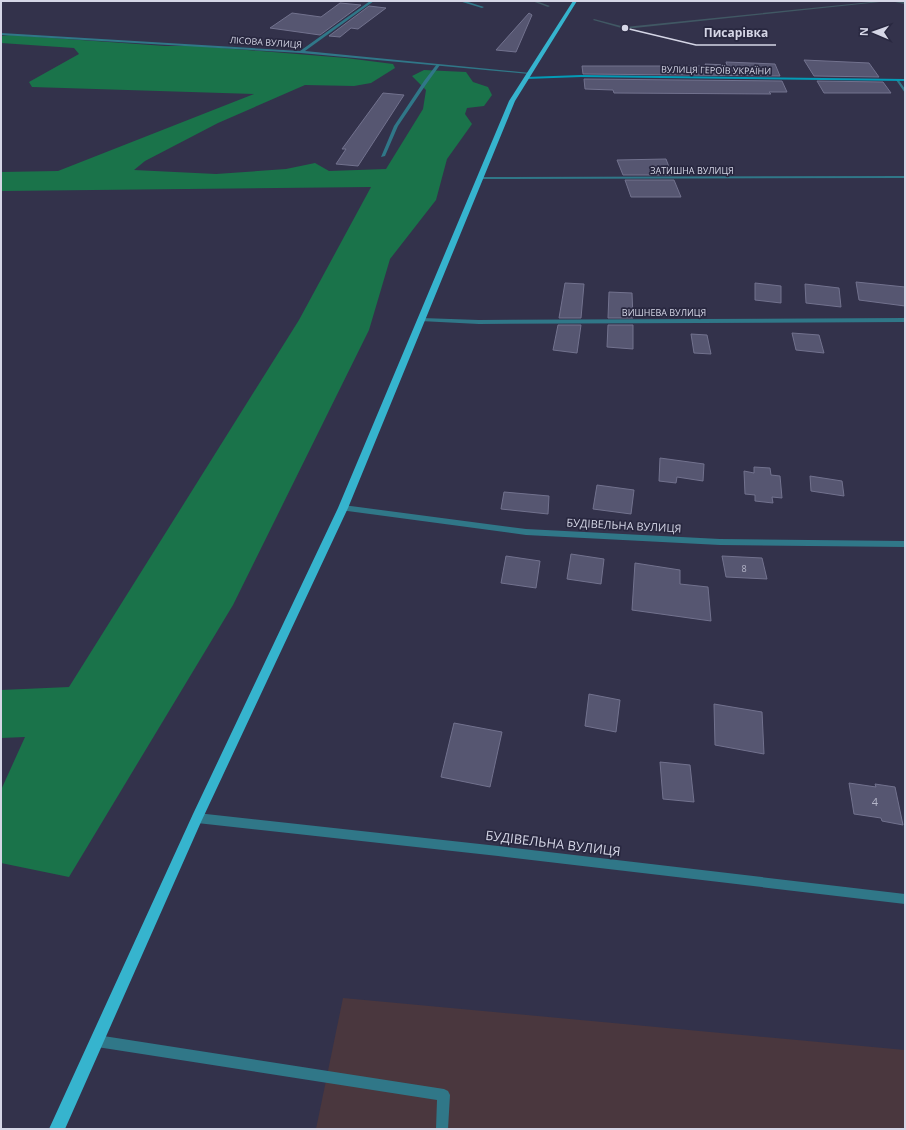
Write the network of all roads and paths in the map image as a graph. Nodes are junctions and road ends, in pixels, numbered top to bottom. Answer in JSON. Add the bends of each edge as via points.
{"nodes":[{"id":1,"x":372,"y":1,"type":"edge"},
{"id":2,"x":461,"y":1,"type":"edge"},
{"id":3,"x":575,"y":1,"type":"edge"},
{"id":4,"x":482,"y":7,"type":"dead end"},
{"id":5,"x":1,"y":34,"type":"edge"},
{"id":6,"x":301,"y":52,"type":"junction"},
{"id":7,"x":438,"y":65,"type":"junction"},
{"id":8,"x":528,"y":75,"type":"junction"},
{"id":9,"x":898,"y":80,"type":"junction"},
{"id":10,"x":905,"y":80,"type":"edge"},
{"id":11,"x":905,"y":92,"type":"edge"},
{"id":12,"x":383,"y":156,"type":"dead end"},
{"id":13,"x":905,"y":177,"type":"edge"},
{"id":14,"x":480,"y":178,"type":"junction"},
{"id":15,"x":422,"y":320,"type":"junction"},
{"id":16,"x":905,"y":320,"type":"edge"},
{"id":17,"x":343,"y":508,"type":"junction"},
{"id":18,"x":905,"y":544,"type":"edge"},
{"id":19,"x":197,"y":818,"type":"junction"},
{"id":20,"x":905,"y":898,"type":"edge"},
{"id":21,"x":97,"y":1041,"type":"junction"},
{"id":22,"x":57,"y":1129,"type":"edge"},
{"id":23,"x":442,"y":1129,"type":"edge"}],
"edges":[{"from":1,"to":6,"type":"street"},
{"from":2,"to":4,"type":"street"},
{"from":3,"to":8,"type":"main road"},
{"from":5,"to":6,"type":"street","name":"ЛІСОВА ВУЛИЦЯ"},
{"from":6,"to":7,"type":"street","name":"ЛІСОВА ВУЛИЦЯ"},
{"from":7,"to":8,"type":"street","name":"ЛІСОВА ВУЛИЦЯ"},
{"from":7,"to":12,"type":"street","via":[[396,126]]},
{"from":8,"to":9,"type":"street","name":"ВУЛИЦЯ ГЕРОЇВ УКРАЇНИ"},
{"from":8,"to":14,"type":"main road","via":[[512,101]]},
{"from":9,"to":10,"type":"street","name":"ВУЛИЦЯ ГЕРОЇВ УКРАЇНИ"},
{"from":9,"to":11,"type":"street"},
{"from":13,"to":14,"type":"street","name":"ЗАТИШНА ВУЛИЦЯ"},
{"from":14,"to":15,"type":"main road"},
{"from":15,"to":16,"type":"street","name":"ВИШНЕВА ВУЛИЦЯ"},
{"from":15,"to":17,"type":"main road"},
{"from":17,"to":18,"type":"street","name":"БУДІВЕЛЬНА ВУЛИЦЯ","via":[[526,532],[720,542]]},
{"from":17,"to":19,"type":"main road"},
{"from":19,"to":20,"type":"street","name":"БУДІВЕЛЬНА ВУЛИЦЯ"},
{"from":19,"to":21,"type":"main road"},
{"from":21,"to":22,"type":"main road"},
{"from":21,"to":23,"type":"street","via":[[444,1095]]}]}
